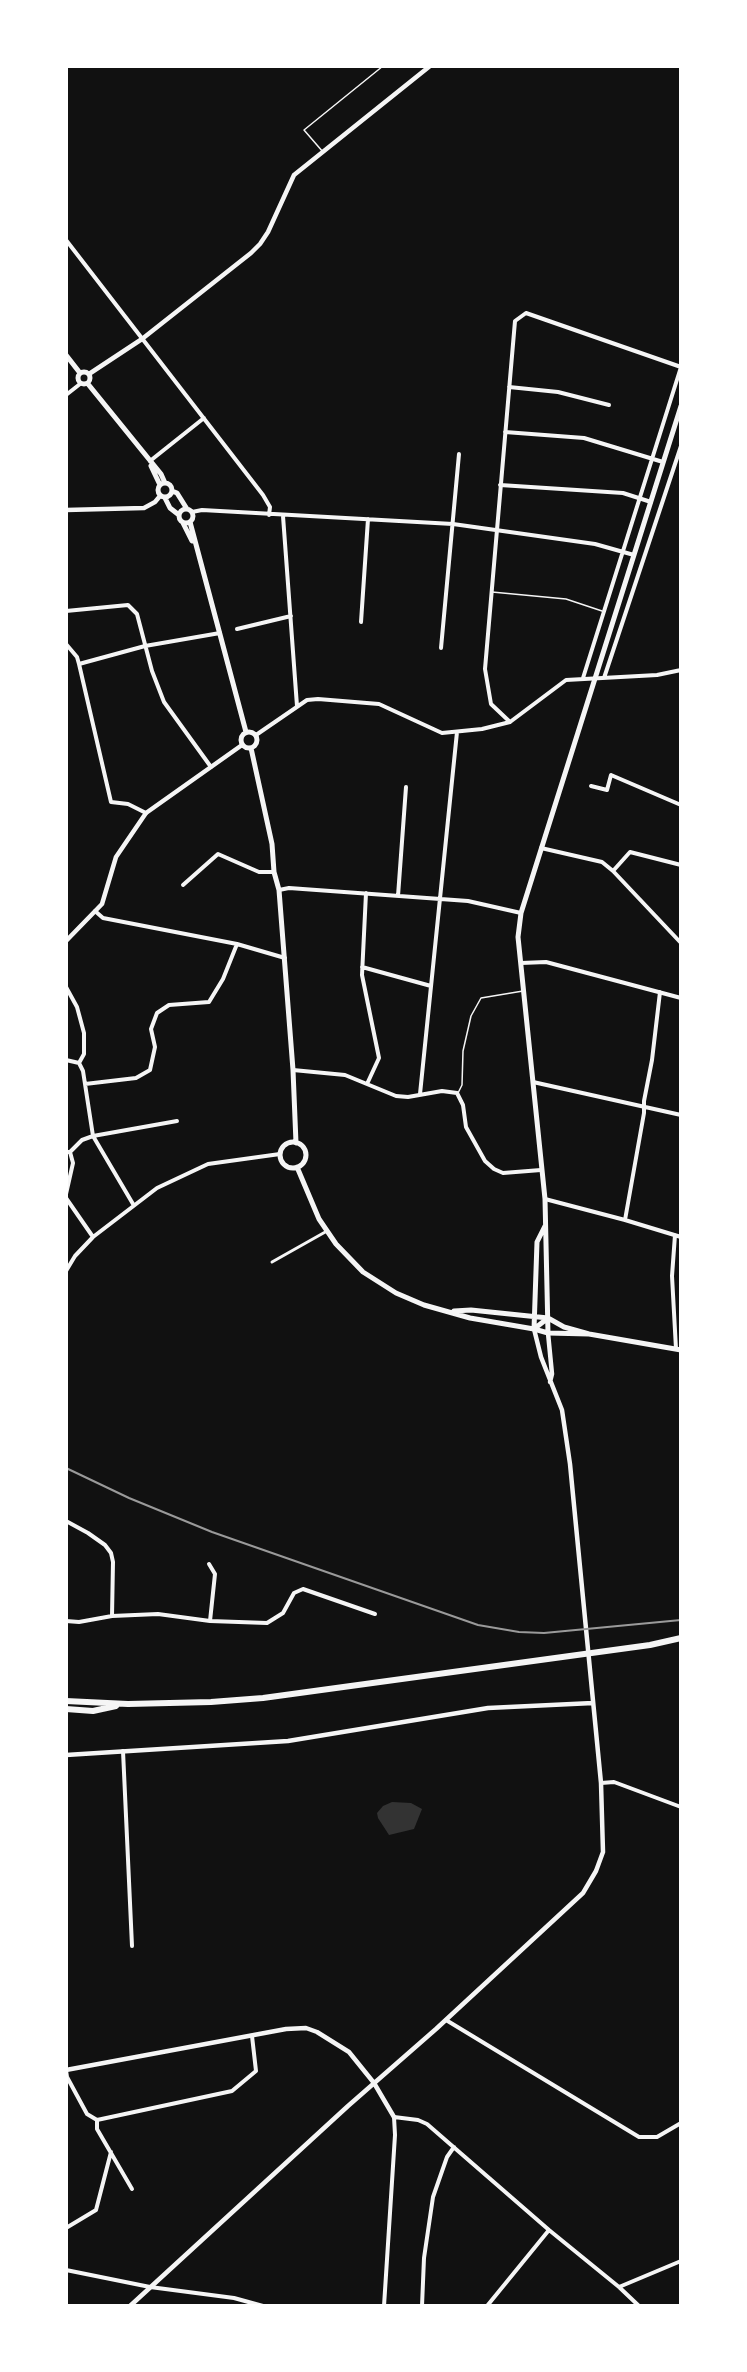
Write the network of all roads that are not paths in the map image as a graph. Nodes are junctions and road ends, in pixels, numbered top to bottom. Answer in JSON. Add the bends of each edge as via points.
{"nodes":[{"id":1,"x":383,"y":66,"type":"edge"},
{"id":2,"x":430,"y":66,"type":"edge"},
{"id":3,"x":323,"y":152,"type":"junction"},
{"id":4,"x":66,"y":240,"type":"edge"},
{"id":5,"x":142,"y":339,"type":"junction"},
{"id":6,"x":66,"y":355,"type":"edge"},
{"id":7,"x":681,"y":367,"type":"edge"},
{"id":8,"x":80,"y":373,"type":"junction"},
{"id":9,"x":89,"y":374,"type":"junction"},
{"id":10,"x":80,"y":384,"type":"junction"},
{"id":11,"x":88,"y":384,"type":"junction"},
{"id":12,"x":509,"y":387,"type":"junction"},
{"id":13,"x":66,"y":395,"type":"edge"},
{"id":14,"x":609,"y":405,"type":"dead end"},
{"id":15,"x":681,"y":406,"type":"edge"},
{"id":16,"x":204,"y":418,"type":"junction"},
{"id":17,"x":678,"y":423,"type":"edge"},
{"id":18,"x":505,"y":432,"type":"junction"},
{"id":19,"x":681,"y":446,"type":"edge"},
{"id":20,"x":459,"y":454,"type":"dead end"},
{"id":21,"x":652,"y":457,"type":"junction"},
{"id":22,"x":149,"y":461,"type":"junction"},
{"id":23,"x":663,"y":462,"type":"junction"},
{"id":24,"x":163,"y":484,"type":"junction"},
{"id":25,"x":500,"y":485,"type":"junction"},
{"id":26,"x":172,"y":490,"type":"junction"},
{"id":27,"x":163,"y":497,"type":"junction"},
{"id":28,"x":640,"y":498,"type":"junction"},
{"id":29,"x":651,"y":501,"type":"junction"},
{"id":30,"x":66,"y":510,"type":"edge"},
{"id":31,"x":189,"y":511,"type":"junction"},
{"id":32,"x":179,"y":515,"type":"junction"},
{"id":33,"x":269,"y":515,"type":"junction"},
{"id":34,"x":283,"y":516,"type":"junction"},
{"id":35,"x":368,"y":519,"type":"junction"},
{"id":36,"x":186,"y":523,"type":"junction"},
{"id":37,"x":453,"y":524,"type":"junction"},
{"id":38,"x":497,"y":528,"type":"junction"},
{"id":39,"x":622,"y":552,"type":"junction"},
{"id":40,"x":634,"y":555,"type":"junction"},
{"id":41,"x":491,"y":592,"type":"junction"},
{"id":42,"x":66,"y":611,"type":"edge"},
{"id":43,"x":604,"y":611,"type":"junction"},
{"id":44,"x":291,"y":616,"type":"junction"},
{"id":45,"x":361,"y":622,"type":"dead end"},
{"id":46,"x":237,"y":629,"type":"dead end"},
{"id":47,"x":220,"y":633,"type":"junction"},
{"id":48,"x":66,"y":644,"type":"edge"},
{"id":49,"x":145,"y":645,"type":"junction"},
{"id":50,"x":441,"y":648,"type":"dead end"},
{"id":51,"x":68,"y":650,"type":"edge"},
{"id":52,"x":79,"y":664,"type":"junction"},
{"id":53,"x":681,"y":670,"type":"edge"},
{"id":54,"x":595,"y":678,"type":"junction"},
{"id":55,"x":604,"y":678,"type":"junction"},
{"id":56,"x":583,"y":679,"type":"junction"},
{"id":57,"x":297,"y":706,"type":"junction"},
{"id":58,"x":510,"y":722,"type":"junction"},
{"id":59,"x":246,"y":732,"type":"junction"},
{"id":60,"x":457,"y":732,"type":"junction"},
{"id":61,"x":256,"y":735,"type":"junction"},
{"id":62,"x":242,"y":745,"type":"junction"},
{"id":63,"x":251,"y":748,"type":"junction"},
{"id":64,"x":211,"y":767,"type":"junction"},
{"id":65,"x":591,"y":786,"type":"dead end"},
{"id":66,"x":406,"y":787,"type":"dead end"},
{"id":67,"x":681,"y":805,"type":"edge"},
{"id":68,"x":146,"y":813,"type":"junction"},
{"id":69,"x":541,"y":848,"type":"junction"},
{"id":70,"x":681,"y":865,"type":"edge"},
{"id":71,"x":613,"y":871,"type":"junction"},
{"id":72,"x":274,"y":872,"type":"junction"},
{"id":73,"x":183,"y":885,"type":"dead end"},
{"id":74,"x":279,"y":890,"type":"junction"},
{"id":75,"x":366,"y":893,"type":"junction"},
{"id":76,"x":398,"y":896,"type":"junction"},
{"id":77,"x":440,"y":899,"type":"junction"},
{"id":78,"x":95,"y":911,"type":"junction"},
{"id":79,"x":521,"y":913,"type":"junction"},
{"id":80,"x":66,"y":941,"type":"edge"},
{"id":81,"x":681,"y":943,"type":"edge"},
{"id":82,"x":237,"y":944,"type":"junction"},
{"id":83,"x":286,"y":958,"type":"junction"},
{"id":84,"x":521,"y":963,"type":"junction"},
{"id":85,"x":362,"y":967,"type":"junction"},
{"id":86,"x":431,"y":986,"type":"junction"},
{"id":87,"x":66,"y":987,"type":"edge"},
{"id":88,"x":524,"y":990,"type":"junction"},
{"id":89,"x":660,"y":992,"type":"junction"},
{"id":90,"x":681,"y":998,"type":"edge"},
{"id":91,"x":66,"y":1060,"type":"edge"},
{"id":92,"x":79,"y":1063,"type":"junction"},
{"id":93,"x":293,"y":1070,"type":"junction"},
{"id":94,"x":533,"y":1082,"type":"junction"},
{"id":95,"x":85,"y":1084,"type":"junction"},
{"id":96,"x":367,"y":1084,"type":"junction"},
{"id":97,"x":420,"y":1094,"type":"junction"},
{"id":98,"x":458,"y":1094,"type":"junction"},
{"id":99,"x":644,"y":1107,"type":"junction"},
{"id":100,"x":681,"y":1115,"type":"edge"},
{"id":101,"x":177,"y":1121,"type":"dead end"},
{"id":102,"x":93,"y":1136,"type":"junction"},
{"id":103,"x":296,"y":1143,"type":"junction"},
{"id":104,"x":68,"y":1152,"type":"edge"},
{"id":105,"x":280,"y":1154,"type":"junction"},
{"id":106,"x":297,"y":1167,"type":"junction"},
{"id":107,"x":541,"y":1170,"type":"junction"},
{"id":108,"x":66,"y":1196,"type":"edge"},
{"id":109,"x":545,"y":1199,"type":"junction"},
{"id":110,"x":133,"y":1204,"type":"junction"},
{"id":111,"x":626,"y":1220,"type":"junction"},
{"id":112,"x":546,"y":1225,"type":"junction"},
{"id":113,"x":327,"y":1231,"type":"junction"},
{"id":114,"x":675,"y":1235,"type":"junction"},
{"id":115,"x":93,"y":1237,"type":"junction"},
{"id":116,"x":681,"y":1237,"type":"edge"},
{"id":117,"x":272,"y":1262,"type":"dead end"},
{"id":118,"x":66,"y":1271,"type":"edge"},
{"id":119,"x":452,"y":1311,"type":"junction"},
{"id":120,"x":534,"y":1317,"type":"junction"},
{"id":121,"x":548,"y":1318,"type":"junction"},
{"id":122,"x":534,"y":1329,"type":"junction"},
{"id":123,"x":548,"y":1333,"type":"junction"},
{"id":124,"x":589,"y":1334,"type":"junction"},
{"id":125,"x":679,"y":1350,"type":"edge"},
{"id":126,"x":550,"y":1382,"type":"junction"},
{"id":127,"x":66,"y":1521,"type":"edge"},
{"id":128,"x":209,"y":1564,"type":"dead end"},
{"id":129,"x":375,"y":1614,"type":"dead end"},
{"id":130,"x":112,"y":1616,"type":"junction"},
{"id":131,"x":66,"y":1621,"type":"edge"},
{"id":132,"x":210,"y":1621,"type":"junction"},
{"id":133,"x":681,"y":1638,"type":"edge"},
{"id":134,"x":66,"y":1701,"type":"edge"},
{"id":135,"x":128,"y":1704,"type":"junction"},
{"id":136,"x":593,"y":1704,"type":"junction"},
{"id":137,"x":66,"y":1709,"type":"edge"},
{"id":138,"x":123,"y":1750,"type":"junction"},
{"id":139,"x":66,"y":1755,"type":"edge"},
{"id":140,"x":601,"y":1783,"type":"junction"},
{"id":141,"x":681,"y":1807,"type":"edge"},
{"id":142,"x":132,"y":1946,"type":"dead end"},
{"id":143,"x":446,"y":2020,"type":"junction"},
{"id":144,"x":252,"y":2036,"type":"junction"},
{"id":145,"x":66,"y":2070,"type":"edge"},
{"id":146,"x":374,"y":2083,"type":"junction"},
{"id":147,"x":394,"y":2117,"type":"junction"},
{"id":148,"x":97,"y":2120,"type":"junction"},
{"id":149,"x":681,"y":2123,"type":"edge"},
{"id":150,"x":454,"y":2147,"type":"junction"},
{"id":151,"x":111,"y":2152,"type":"junction"},
{"id":152,"x":132,"y":2189,"type":"dead end"},
{"id":153,"x":66,"y":2228,"type":"edge"},
{"id":154,"x":549,"y":2230,"type":"junction"},
{"id":155,"x":680,"y":2259,"type":"edge"},
{"id":156,"x":66,"y":2270,"type":"edge"},
{"id":157,"x":150,"y":2287,"type":"junction"},
{"id":158,"x":619,"y":2287,"type":"junction"},
{"id":159,"x":234,"y":2298,"type":"junction"},
{"id":160,"x":130,"y":2306,"type":"edge"},
{"id":161,"x":233,"y":2306,"type":"edge"},
{"id":162,"x":263,"y":2306,"type":"edge"},
{"id":163,"x":384,"y":2306,"type":"edge"},
{"id":164,"x":423,"y":2306,"type":"edge"},
{"id":165,"x":487,"y":2306,"type":"edge"},
{"id":166,"x":639,"y":2306,"type":"edge"}],
"edges":[{"from":1,"to":3,"type":"lane","via":[[304,130]]},
{"from":2,"to":3,"type":"street"},
{"from":3,"to":5,"type":"street","via":[[294,175],[260,244]]},
{"from":4,"to":5,"type":"street"},
{"from":5,"to":9,"type":"street"},
{"from":5,"to":16,"type":"street"},
{"from":6,"to":8,"type":"main road"},
{"from":7,"to":12,"type":"street","via":[[526,313],[515,321]]},
{"from":7,"to":21,"type":"street"},
{"from":8,"to":9,"type":"main road"},
{"from":8,"to":10,"type":"main road"},
{"from":9,"to":11,"type":"main road"},
{"from":10,"to":11,"type":"main road"},
{"from":10,"to":13,"type":"street"},
{"from":11,"to":22,"type":"main road"},
{"from":12,"to":14,"type":"street","via":[[558,392]]},
{"from":12,"to":18,"type":"street"},
{"from":15,"to":17,"type":"main road"},
{"from":16,"to":22,"type":"street"},
{"from":16,"to":33,"type":"street","via":[[263,495],[270,507]]},
{"from":17,"to":23,"type":"main road"},
{"from":18,"to":21,"type":"street","via":[[584,438]]},
{"from":18,"to":25,"type":"street"},
{"from":19,"to":55,"type":"street"},
{"from":20,"to":37,"type":"street"},
{"from":21,"to":23,"type":"street"},
{"from":21,"to":28,"type":"street"},
{"from":22,"to":24,"type":"main road","via":[[165,478]]},
{"from":23,"to":29,"type":"main road"},
{"from":24,"to":26,"type":"main road"},
{"from":24,"to":27,"type":"main road","via":[[158,489]]},
{"from":25,"to":28,"type":"street","via":[[623,493]]},
{"from":25,"to":38,"type":"street"},
{"from":26,"to":27,"type":"main road"},
{"from":26,"to":31,"type":"main road"},
{"from":27,"to":30,"type":"street","via":[[144,508]]},
{"from":27,"to":32,"type":"main road"},
{"from":28,"to":29,"type":"street"},
{"from":28,"to":39,"type":"street"},
{"from":29,"to":40,"type":"main road"},
{"from":31,"to":32,"type":"main road"},
{"from":31,"to":33,"type":"street"},
{"from":31,"to":36,"type":"main road","via":[[193,517]]},
{"from":32,"to":36,"type":"main road"},
{"from":33,"to":34,"type":"street"},
{"from":34,"to":35,"type":"street"},
{"from":34,"to":44,"type":"street"},
{"from":35,"to":37,"type":"street"},
{"from":35,"to":45,"type":"street"},
{"from":36,"to":47,"type":"main road"},
{"from":37,"to":38,"type":"street"},
{"from":37,"to":50,"type":"street"},
{"from":38,"to":39,"type":"street"},
{"from":38,"to":41,"type":"street"},
{"from":39,"to":40,"type":"street"},
{"from":39,"to":43,"type":"street"},
{"from":40,"to":54,"type":"main road"},
{"from":41,"to":43,"type":"lane","via":[[566,599]]},
{"from":41,"to":58,"type":"street","via":[[485,669],[491,704]]},
{"from":42,"to":49,"type":"street","via":[[128,605],[137,614]]},
{"from":43,"to":56,"type":"street"},
{"from":44,"to":46,"type":"street"},
{"from":44,"to":57,"type":"street"},
{"from":47,"to":49,"type":"street"},
{"from":47,"to":59,"type":"main road"},
{"from":48,"to":51,"type":"street"},
{"from":49,"to":52,"type":"street"},
{"from":49,"to":64,"type":"street","via":[[164,702]]},
{"from":51,"to":52,"type":"street"},
{"from":52,"to":68,"type":"street","via":[[111,802],[128,804]]},
{"from":53,"to":55,"type":"street"},
{"from":54,"to":55,"type":"street"},
{"from":54,"to":56,"type":"street"},
{"from":54,"to":69,"type":"main road"},
{"from":56,"to":58,"type":"street","via":[[566,680]]},
{"from":57,"to":60,"type":"street","via":[[318,699],[379,704],[442,733]]},
{"from":57,"to":61,"type":"street"},
{"from":58,"to":60,"type":"street"},
{"from":59,"to":61,"type":"main road"},
{"from":59,"to":62,"type":"main road","via":[[241,737]]},
{"from":60,"to":77,"type":"street"},
{"from":61,"to":63,"type":"main road","via":[[257,743]]},
{"from":62,"to":63,"type":"main road"},
{"from":62,"to":64,"type":"street"},
{"from":63,"to":72,"type":"main road","via":[[272,844]]},
{"from":64,"to":68,"type":"street"},
{"from":65,"to":67,"type":"street","via":[[607,790],[611,776]]},
{"from":66,"to":76,"type":"street"},
{"from":68,"to":78,"type":"street","via":[[116,857],[102,904]]},
{"from":69,"to":71,"type":"street","via":[[602,862]]},
{"from":69,"to":79,"type":"main road"},
{"from":70,"to":71,"type":"street","via":[[630,852]]},
{"from":71,"to":81,"type":"street"},
{"from":72,"to":73,"type":"street","via":[[259,872],[218,854]]},
{"from":72,"to":74,"type":"main road"},
{"from":74,"to":75,"type":"street"},
{"from":74,"to":83,"type":"main road"},
{"from":75,"to":76,"type":"street"},
{"from":75,"to":85,"type":"street"},
{"from":76,"to":77,"type":"street"},
{"from":77,"to":79,"type":"street"},
{"from":77,"to":86,"type":"street"},
{"from":78,"to":80,"type":"street"},
{"from":78,"to":82,"type":"street","via":[[103,918]]},
{"from":79,"to":84,"type":"main road"},
{"from":82,"to":83,"type":"street"},
{"from":82,"to":95,"type":"street","via":[[209,1002],[169,1005],[158,1013],[151,1029],[155,1047],[150,1070],[136,1078]]},
{"from":83,"to":93,"type":"main road"},
{"from":84,"to":88,"type":"main road"},
{"from":84,"to":89,"type":"street","via":[[546,962]]},
{"from":85,"to":86,"type":"street"},
{"from":85,"to":96,"type":"street","via":[[380,1058]]},
{"from":86,"to":97,"type":"street"},
{"from":87,"to":92,"type":"street","via":[[84,1033],[84,1054]]},
{"from":88,"to":94,"type":"main road"},
{"from":88,"to":98,"type":"lane","via":[[481,998],[471,1016]]},
{"from":89,"to":90,"type":"street"},
{"from":89,"to":99,"type":"street"},
{"from":91,"to":92,"type":"street"},
{"from":92,"to":95,"type":"street"},
{"from":93,"to":96,"type":"street","via":[[345,1075]]},
{"from":93,"to":103,"type":"main road"},
{"from":94,"to":99,"type":"street"},
{"from":94,"to":107,"type":"main road"},
{"from":95,"to":102,"type":"street"},
{"from":96,"to":97,"type":"street","via":[[396,1096]]},
{"from":97,"to":98,"type":"street"},
{"from":98,"to":107,"type":"street","via":[[466,1127],[485,1161],[503,1173]]},
{"from":99,"to":100,"type":"street"},
{"from":99,"to":111,"type":"street"},
{"from":101,"to":102,"type":"street"},
{"from":102,"to":104,"type":"street"},
{"from":102,"to":110,"type":"street"},
{"from":103,"to":105,"type":"main road","via":[[285,1145]]},
{"from":103,"to":106,"type":"main road","via":[[303,1148],[305,1157]]},
{"from":104,"to":108,"type":"street","via":[[73,1163]]},
{"from":105,"to":106,"type":"main road","via":[[283,1164]]},
{"from":105,"to":110,"type":"street","via":[[208,1164]]},
{"from":106,"to":113,"type":"main road"},
{"from":107,"to":109,"type":"main road"},
{"from":108,"to":115,"type":"street"},
{"from":109,"to":111,"type":"street"},
{"from":109,"to":112,"type":"main road"},
{"from":110,"to":115,"type":"street"},
{"from":111,"to":114,"type":"street"},
{"from":112,"to":120,"type":"main road","via":[[537,1242]]},
{"from":112,"to":121,"type":"main road"},
{"from":113,"to":117,"type":"street"},
{"from":113,"to":119,"type":"main road","via":[[363,1272],[396,1293]]},
{"from":114,"to":116,"type":"street"},
{"from":114,"to":125,"type":"street","via":[[672,1276]]},
{"from":115,"to":118,"type":"street"},
{"from":119,"to":120,"type":"main road"},
{"from":119,"to":122,"type":"main road"},
{"from":120,"to":121,"type":"main road"},
{"from":120,"to":122,"type":"main road"},
{"from":121,"to":122,"type":"main road"},
{"from":121,"to":123,"type":"main road"},
{"from":121,"to":124,"type":"main road"},
{"from":122,"to":123,"type":"main road"},
{"from":122,"to":126,"type":"street"},
{"from":123,"to":124,"type":"main road"},
{"from":123,"to":126,"type":"street"},
{"from":124,"to":125,"type":"main road"},
{"from":126,"to":136,"type":"street","via":[[562,1410],[570,1464]]},
{"from":127,"to":130,"type":"street","via":[[105,1545],[111,1553]]},
{"from":128,"to":132,"type":"street","via":[[214,1574]]},
{"from":129,"to":132,"type":"street","via":[[303,1589],[294,1593],[283,1613],[267,1623]]},
{"from":130,"to":131,"type":"street"},
{"from":130,"to":132,"type":"street","via":[[158,1614]]},
{"from":133,"to":135,"type":"main road","via":[[263,1698]]},
{"from":134,"to":135,"type":"main road"},
{"from":135,"to":137,"type":"main road","via":[[93,1711]]},
{"from":136,"to":138,"type":"street","via":[[505,1706],[288,1741]]},
{"from":136,"to":140,"type":"street"},
{"from":138,"to":139,"type":"street"},
{"from":138,"to":142,"type":"street"},
{"from":140,"to":141,"type":"street","via":[[610,1781]]},
{"from":140,"to":143,"type":"street","via":[[603,1852],[583,1893]]},
{"from":143,"to":146,"type":"street"},
{"from":143,"to":149,"type":"street","via":[[639,2137],[657,2137]]},
{"from":144,"to":145,"type":"street"},
{"from":144,"to":146,"type":"street","via":[[296,2028],[317,2032],[349,2052]]},
{"from":144,"to":148,"type":"street","via":[[256,2071],[232,2091]]},
{"from":145,"to":148,"type":"street","via":[[87,2114]]},
{"from":146,"to":147,"type":"street"},
{"from":146,"to":157,"type":"street"},
{"from":147,"to":150,"type":"street","via":[[427,2124]]},
{"from":147,"to":163,"type":"street"},
{"from":148,"to":151,"type":"street"},
{"from":150,"to":154,"type":"street"},
{"from":150,"to":164,"type":"street","via":[[433,2198],[424,2258]]},
{"from":151,"to":152,"type":"street"},
{"from":151,"to":153,"type":"street","via":[[96,2210]]},
{"from":154,"to":158,"type":"street"},
{"from":154,"to":165,"type":"street"},
{"from":155,"to":158,"type":"street"},
{"from":156,"to":157,"type":"street"},
{"from":157,"to":159,"type":"street"},
{"from":157,"to":160,"type":"street"},
{"from":158,"to":166,"type":"street"},
{"from":159,"to":161,"type":"street"},
{"from":159,"to":162,"type":"street"}]}
